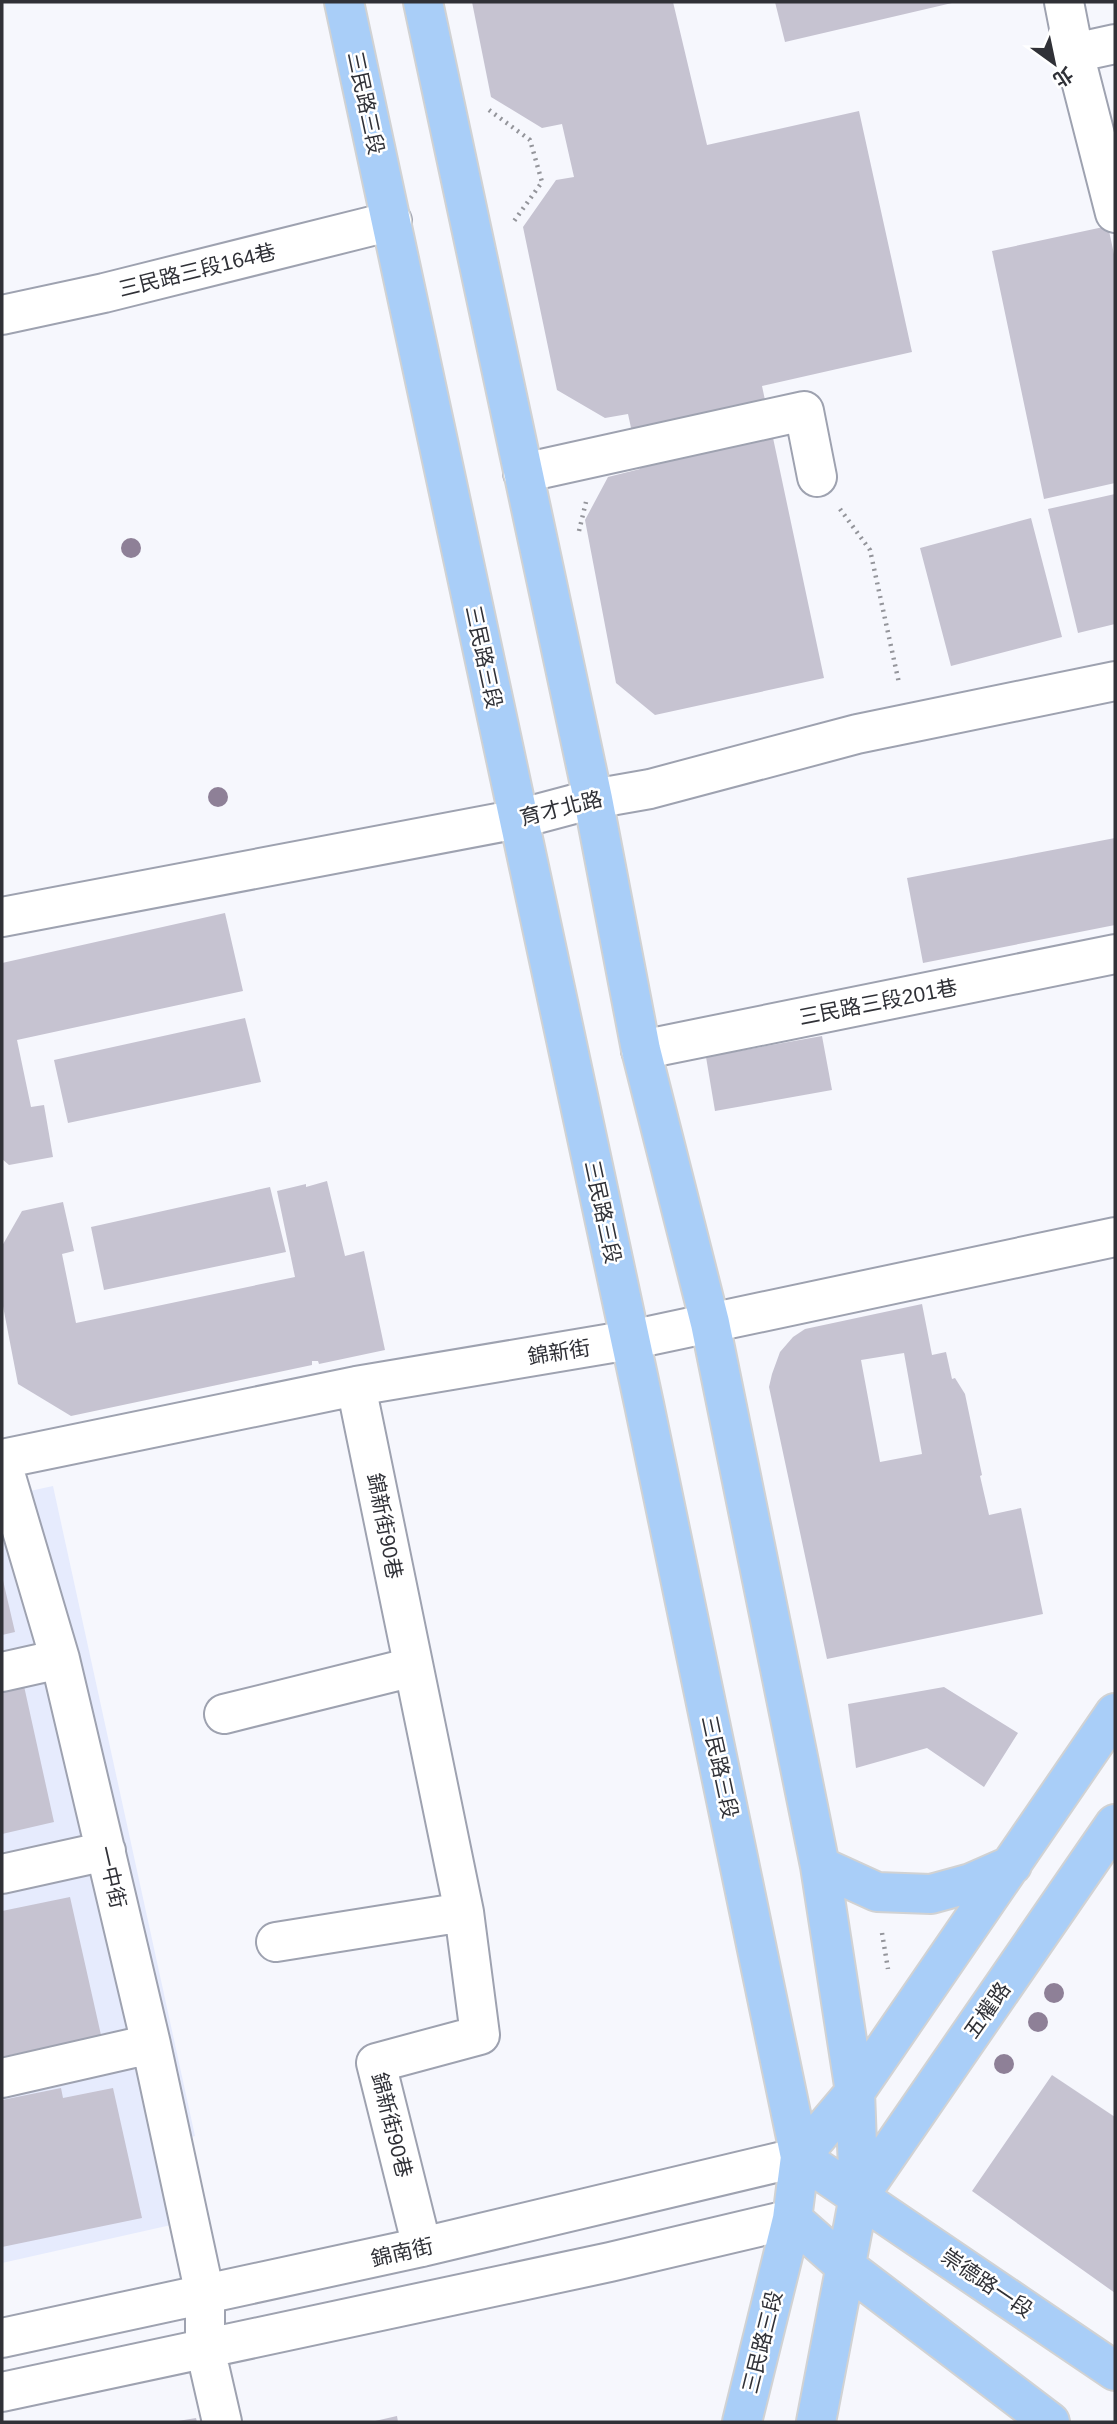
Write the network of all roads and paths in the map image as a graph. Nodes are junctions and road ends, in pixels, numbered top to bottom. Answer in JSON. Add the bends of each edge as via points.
{"nodes":[{"id":1,"x":344,"y":2,"type":"edge"},
{"id":2,"x":423,"y":2,"type":"edge"},
{"id":3,"x":1064,"y":2,"type":"edge"},
{"id":4,"x":1115,"y":44,"type":"edge"},
{"id":5,"x":1074,"y":53,"type":"junction"},
{"id":6,"x":1115,"y":213,"type":"edge"},
{"id":7,"x":392,"y":221,"type":"junction"},
{"id":8,"x":2,"y":315,"type":"edge"},
{"id":9,"x":523,"y":473,"type":"junction"},
{"id":10,"x":817,"y":477,"type":"joint"},
{"id":11,"x":1115,"y":681,"type":"edge"},
{"id":12,"x":900,"y":691,"type":"dead end"},
{"id":13,"x":593,"y":799,"type":"junction"},
{"id":14,"x":519,"y":819,"type":"junction"},
{"id":15,"x":2,"y":917,"type":"edge"},
{"id":16,"x":1115,"y":954,"type":"edge"},
{"id":17,"x":641,"y":1050,"type":"junction"},
{"id":18,"x":1115,"y":1237,"type":"edge"},
{"id":19,"x":709,"y":1323,"type":"junction"},
{"id":20,"x":630,"y":1340,"type":"junction"},
{"id":21,"x":356,"y":1385,"type":"junction"},
{"id":22,"x":2,"y":1461,"type":"edge"},
{"id":23,"x":60,"y":1659,"type":"junction"},
{"id":24,"x":413,"y":1667,"type":"junction"},
{"id":25,"x":2,"y":1672,"type":"edge"},
{"id":26,"x":1115,"y":1713,"type":"edge"},
{"id":27,"x":224,"y":1714,"type":"dead end"},
{"id":28,"x":1115,"y":1824,"type":"edge"},
{"id":29,"x":106,"y":1851,"type":"junction"},
{"id":30,"x":1012,"y":1865,"type":"junction"},
{"id":31,"x":820,"y":1866,"type":"junction"},
{"id":32,"x":2,"y":1874,"type":"edge"},
{"id":33,"x":464,"y":1912,"type":"junction"},
{"id":34,"x":881,"y":1925,"type":"dead end"},
{"id":35,"x":276,"y":1942,"type":"dead end"},
{"id":36,"x":889,"y":1973,"type":"dead end"},
{"id":37,"x":151,"y":2044,"type":"junction"},
{"id":38,"x":2,"y":2078,"type":"edge"},
{"id":39,"x":855,"y":2092,"type":"junction"},
{"id":40,"x":800,"y":2157,"type":"junction"},
{"id":41,"x":859,"y":2196,"type":"junction"},
{"id":42,"x":792,"y":2219,"type":"junction"},
{"id":43,"x":422,"y":2247,"type":"junction"},
{"id":44,"x":845,"y":2266,"type":"junction"},
{"id":45,"x":205,"y":2295,"type":"junction"},
{"id":46,"x":2,"y":2338,"type":"edge"},
{"id":47,"x":205,"y":2348,"type":"junction"},
{"id":48,"x":1115,"y":2371,"type":"edge"},
{"id":49,"x":2,"y":2392,"type":"edge"},
{"id":50,"x":1035,"y":2419,"type":"edge"},
{"id":51,"x":222,"y":2422,"type":"edge"},
{"id":52,"x":742,"y":2422,"type":"edge"},
{"id":53,"x":816,"y":2422,"type":"edge"}],
"edges":[{"from":1,"to":7,"type":"main road","name":"三民路三段"},
{"from":2,"to":9,"type":"main road"},
{"from":3,"to":5,"type":"street"},
{"from":4,"to":5,"type":"street"},
{"from":5,"to":6,"type":"street"},
{"from":7,"to":8,"type":"street","name":"三民路三段164巷"},
{"from":7,"to":14,"type":"main road","name":"三民路三段"},
{"from":9,"to":10,"type":"street","via":[[804,411]]},
{"from":9,"to":13,"type":"main road"},
{"from":10,"to":12,"type":"path","via":[[870,550]]},
{"from":11,"to":13,"type":"street","name":"育才北路","via":[[857,734],[650,789]]},
{"from":13,"to":14,"type":"street","name":"育才北路"},
{"from":13,"to":17,"type":"main road"},
{"from":14,"to":15,"type":"street","name":"育才北路"},
{"from":14,"to":20,"type":"main road","name":"三民路三段"},
{"from":16,"to":17,"type":"street","name":"三民路三段201巷"},
{"from":17,"to":19,"type":"main road"},
{"from":18,"to":19,"type":"street","name":"錦新街"},
{"from":19,"to":20,"type":"street","name":"錦新街"},
{"from":19,"to":31,"type":"main road"},
{"from":20,"to":21,"type":"street","name":"錦新街"},
{"from":20,"to":40,"type":"main road","name":"三民路三段"},
{"from":21,"to":22,"type":"street","name":"錦新街"},
{"from":21,"to":24,"type":"street","name":"錦新街90巷"},
{"from":22,"to":23,"type":"street","name":"一中街"},
{"from":23,"to":25,"type":"street"},
{"from":23,"to":29,"type":"street","name":"一中街"},
{"from":24,"to":27,"type":"street"},
{"from":24,"to":33,"type":"street","name":"錦新街90巷"},
{"from":26,"to":30,"type":"main road"},
{"from":28,"to":41,"type":"main road","name":"五權路"},
{"from":29,"to":32,"type":"street"},
{"from":29,"to":37,"type":"street","name":"一中街"},
{"from":30,"to":31,"type":"main road","via":[[931,1894],[877,1892]]},
{"from":30,"to":39,"type":"main road"},
{"from":31,"to":39,"type":"main road"},
{"from":33,"to":35,"type":"street"},
{"from":33,"to":43,"type":"street","name":"錦新街90巷","via":[[480,2035],[376,2063]]},
{"from":34,"to":36,"type":"path"},
{"from":37,"to":38,"type":"street"},
{"from":37,"to":45,"type":"street","name":"一中街"},
{"from":39,"to":40,"type":"main road"},
{"from":39,"to":41,"type":"main road"},
{"from":40,"to":41,"type":"main road","name":"崇德路一段"},
{"from":40,"to":42,"type":"main road","name":"三民路三段"},
{"from":40,"to":43,"type":"street","name":"錦南街"},
{"from":41,"to":42,"type":"main road"},
{"from":41,"to":44,"type":"main road"},
{"from":41,"to":48,"type":"main road","name":"崇德路一段"},
{"from":42,"to":44,"type":"main road"},
{"from":42,"to":47,"type":"street"},
{"from":42,"to":52,"type":"main road","name":"三民路三段"},
{"from":43,"to":45,"type":"street","name":"錦南街"},
{"from":44,"to":50,"type":"main road"},
{"from":44,"to":53,"type":"main road"},
{"from":45,"to":46,"type":"street","name":"錦南街"},
{"from":45,"to":47,"type":"street","name":"一中街"},
{"from":47,"to":49,"type":"street"},
{"from":47,"to":51,"type":"street","name":"一中街"}]}
